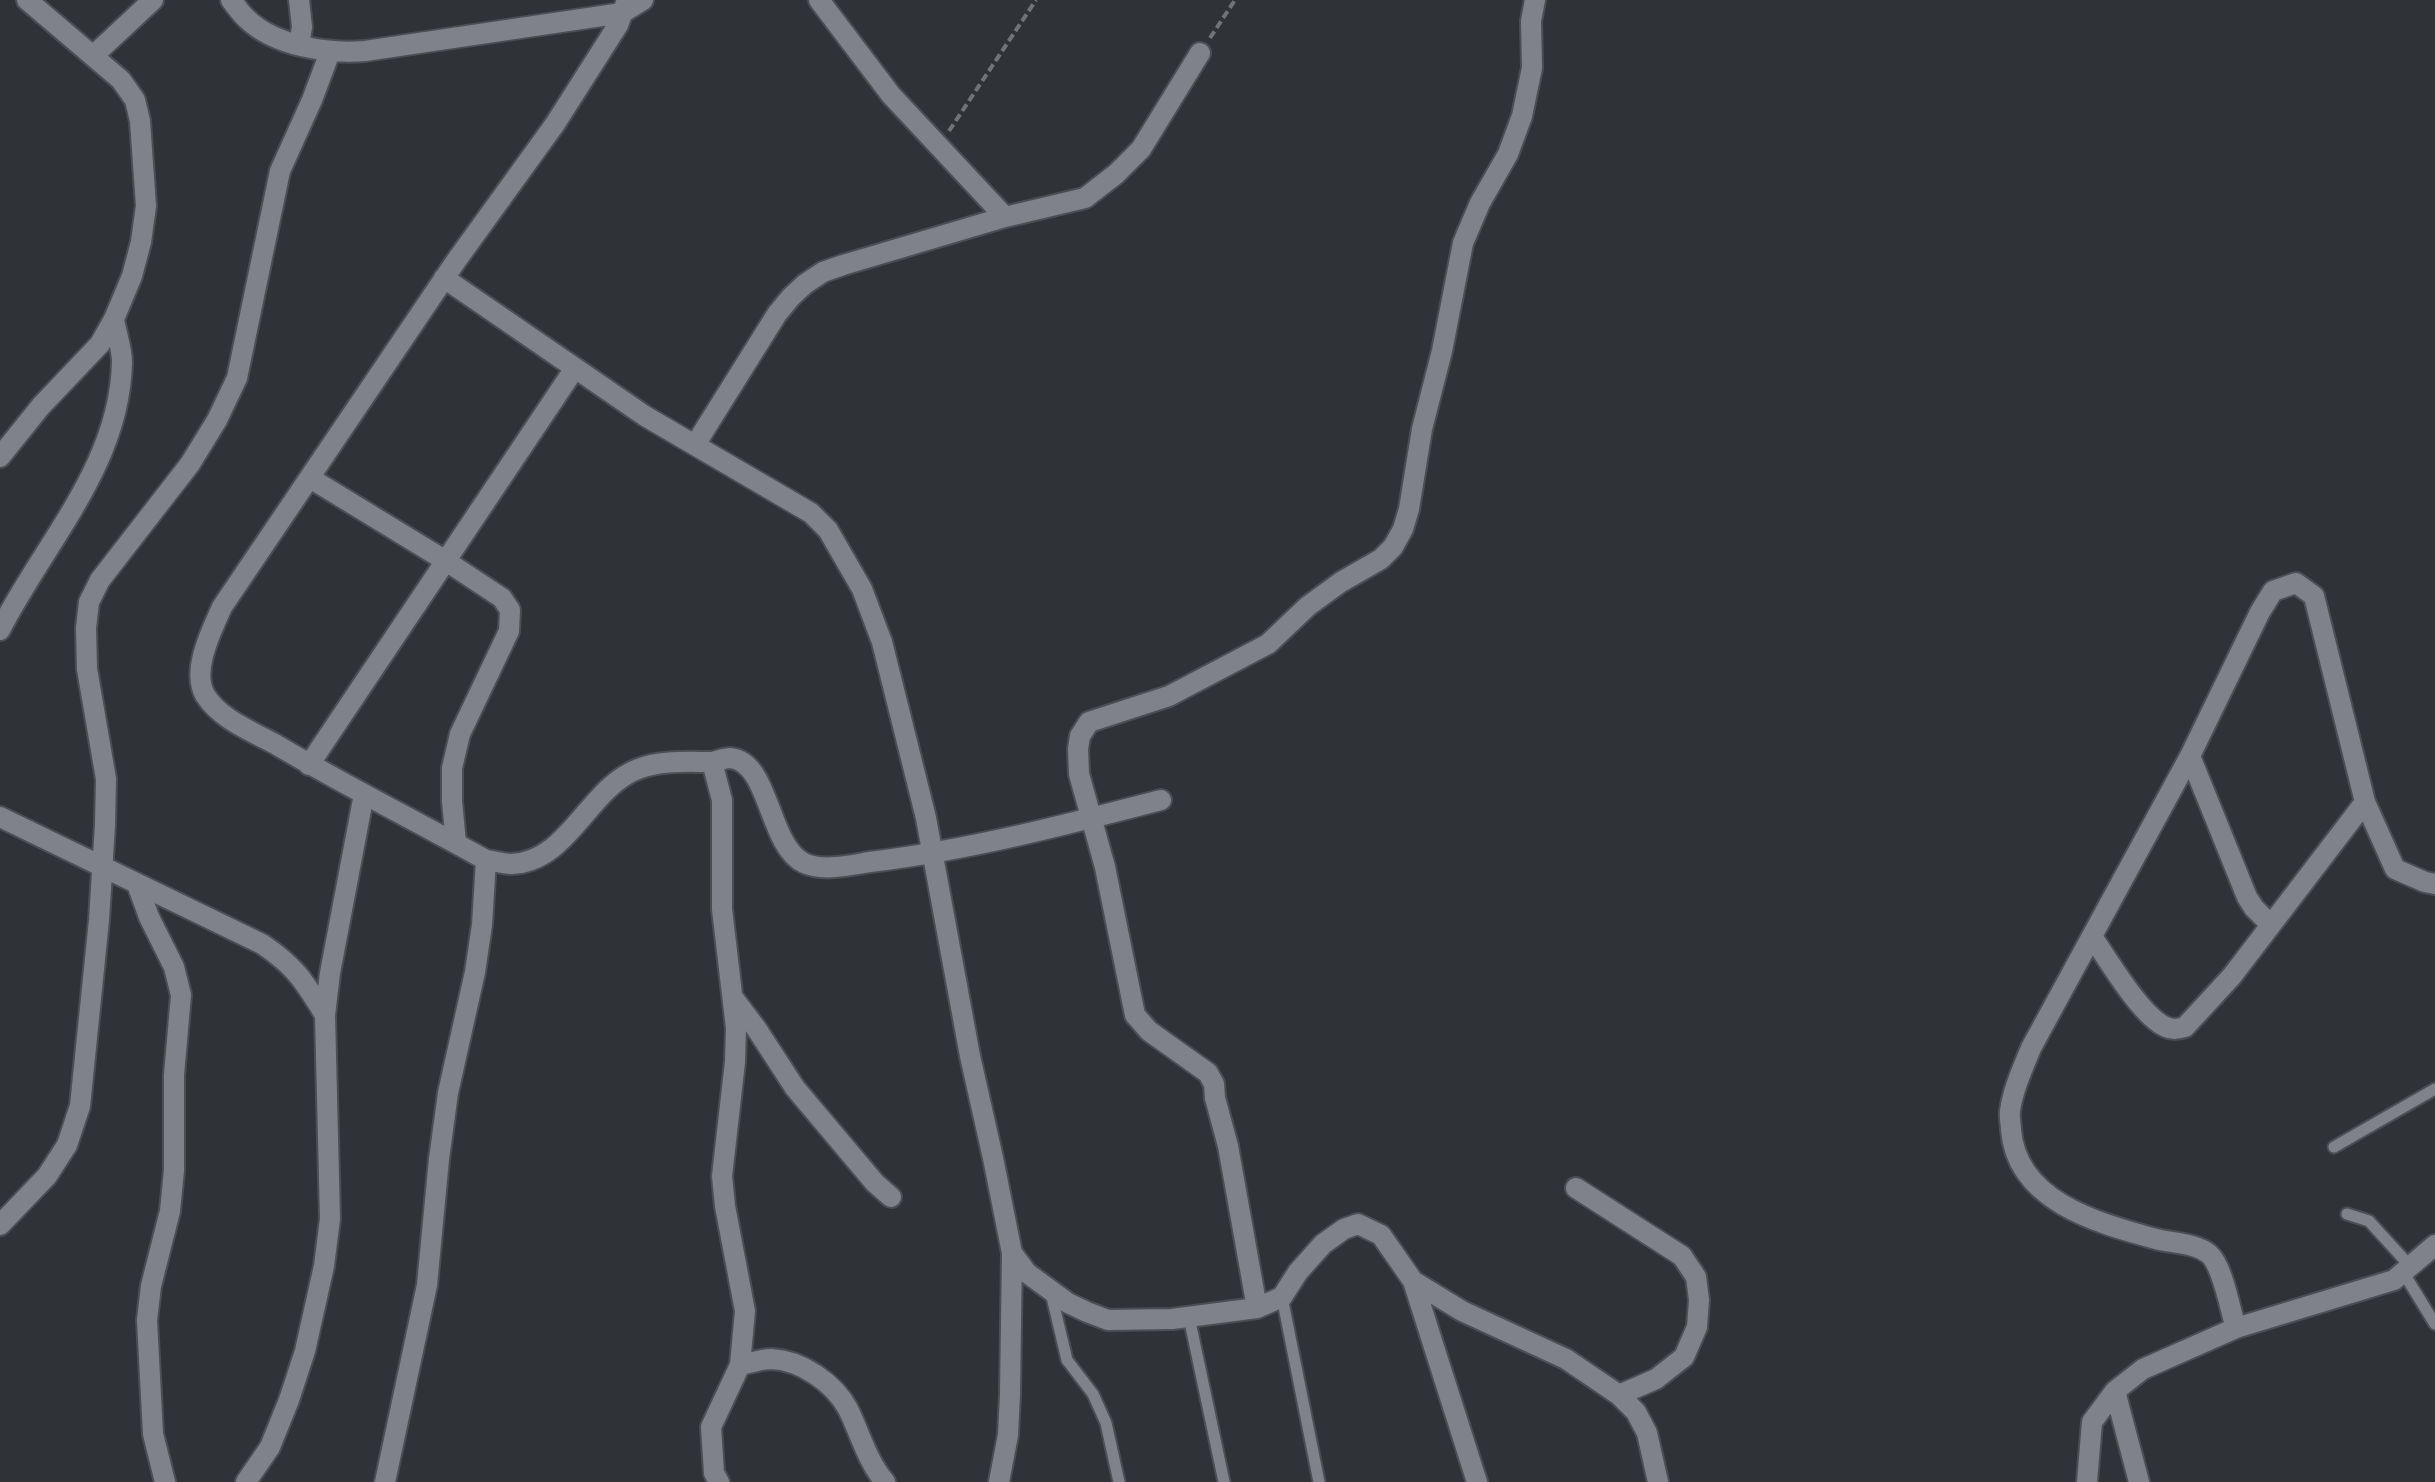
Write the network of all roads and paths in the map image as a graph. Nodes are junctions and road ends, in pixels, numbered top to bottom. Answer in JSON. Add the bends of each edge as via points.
{"nodes":[{"id":1,"x":153,"y":0,"type":"edge"},
{"id":2,"x":231,"y":0,"type":"edge"},
{"id":3,"x":299,"y":0,"type":"edge"},
{"id":4,"x":643,"y":0,"type":"edge"},
{"id":5,"x":819,"y":0,"type":"edge"},
{"id":6,"x":1036,"y":0,"type":"edge"},
{"id":7,"x":1235,"y":0,"type":"edge"},
{"id":8,"x":1535,"y":0,"type":"edge"},
{"id":9,"x":30,"y":1,"type":"edge"},
{"id":10,"x":625,"y":6,"type":"edge"},
{"id":11,"x":299,"y":45,"type":"junction"},
{"id":12,"x":330,"y":52,"type":"junction"},
{"id":13,"x":1200,"y":53,"type":"joint"},
{"id":14,"x":93,"y":56,"type":"junction"},
{"id":15,"x":939,"y":146,"type":"junction"},
{"id":16,"x":1005,"y":217,"type":"junction"},
{"id":17,"x":444,"y":278,"type":"junction"},
{"id":18,"x":114,"y":319,"type":"junction"},
{"id":19,"x":575,"y":368,"type":"junction"},
{"id":20,"x":695,"y":445,"type":"junction"},
{"id":21,"x":0,"y":457,"type":"edge"},
{"id":22,"x":310,"y":478,"type":"junction"},
{"id":23,"x":446,"y":561,"type":"junction"},
{"id":24,"x":0,"y":630,"type":"edge"},
{"id":25,"x":2190,"y":756,"type":"junction"},
{"id":26,"x":712,"y":762,"type":"junction"},
{"id":27,"x":309,"y":765,"type":"junction"},
{"id":28,"x":364,"y":794,"type":"junction"},
{"id":29,"x":1161,"y":800,"type":"dead end"},
{"id":30,"x":2365,"y":802,"type":"junction"},
{"id":31,"x":0,"y":817,"type":"edge"},
{"id":32,"x":1091,"y":818,"type":"junction"},
{"id":33,"x":456,"y":843,"type":"junction"},
{"id":34,"x":933,"y":854,"type":"junction"},
{"id":35,"x":486,"y":860,"type":"junction"},
{"id":36,"x":102,"y":868,"type":"junction"},
{"id":37,"x":137,"y":884,"type":"junction"},
{"id":38,"x":2435,"y":884,"type":"edge"},
{"id":39,"x":2271,"y":925,"type":"junction"},
{"id":40,"x":2093,"y":938,"type":"junction"},
{"id":41,"x":734,"y":999,"type":"junction"},
{"id":42,"x":325,"y":1015,"type":"junction"},
{"id":43,"x":2435,"y":1089,"type":"edge"},
{"id":44,"x":2334,"y":1147,"type":"dead end"},
{"id":45,"x":1576,"y":1188,"type":"dead end"},
{"id":46,"x":891,"y":1197,"type":"dead end"},
{"id":47,"x":2347,"y":1214,"type":"dead end"},
{"id":48,"x":0,"y":1225,"type":"edge"},
{"id":49,"x":2435,"y":1245,"type":"edge"},
{"id":50,"x":1012,"y":1253,"type":"junction"},
{"id":51,"x":2406,"y":1269,"type":"junction"},
{"id":52,"x":1413,"y":1281,"type":"junction"},
{"id":53,"x":1050,"y":1289,"type":"junction"},
{"id":54,"x":1282,"y":1297,"type":"junction"},
{"id":55,"x":1257,"y":1308,"type":"junction"},
{"id":56,"x":1189,"y":1317,"type":"junction"},
{"id":57,"x":2435,"y":1324,"type":"edge"},
{"id":58,"x":2236,"y":1328,"type":"junction"},
{"id":59,"x":740,"y":1365,"type":"junction"},
{"id":60,"x":2115,"y":1391,"type":"junction"},
{"id":61,"x":1619,"y":1395,"type":"junction"},
{"id":62,"x":165,"y":1482,"type":"edge"},
{"id":63,"x":246,"y":1482,"type":"edge"},
{"id":64,"x":385,"y":1482,"type":"edge"},
{"id":65,"x":719,"y":1482,"type":"edge"},
{"id":66,"x":885,"y":1482,"type":"edge"},
{"id":67,"x":999,"y":1482,"type":"edge"},
{"id":68,"x":1119,"y":1482,"type":"edge"},
{"id":69,"x":1224,"y":1482,"type":"edge"},
{"id":70,"x":1319,"y":1482,"type":"edge"},
{"id":71,"x":1477,"y":1482,"type":"edge"},
{"id":72,"x":1658,"y":1482,"type":"edge"},
{"id":73,"x":2087,"y":1482,"type":"edge"},
{"id":74,"x":2139,"y":1482,"type":"edge"}],
"edges":[{"from":1,"to":14,"type":"street"},
{"from":2,"to":11,"type":"street","via":[[247,20]]},
{"from":3,"to":11,"type":"street"},
{"from":4,"to":10,"type":"street"},
{"from":5,"to":15,"type":"street","via":[[891,95]]},
{"from":6,"to":15,"type":"path"},
{"from":7,"to":13,"type":"path"},
{"from":8,"to":32,"type":"street","via":[[1525,103],[1516,136],[1463,243],[1403,529],[1381,559],[1316,600],[1268,644],[1169,696],[1089,722],[1078,749]]},
{"from":9,"to":14,"type":"street"},
{"from":10,"to":12,"type":"street","via":[[365,51]]},
{"from":10,"to":17,"type":"street","via":[[555,124]]},
{"from":11,"to":12,"type":"street"},
{"from":12,"to":36,"type":"street","via":[[280,171],[237,378],[190,464],[100,580],[89,602],[87,669],[106,779]]},
{"from":13,"to":16,"type":"street","via":[[1141,149],[1116,174],[1085,198]]},
{"from":14,"to":18,"type":"street","via":[[121,80],[135,100],[140,121],[146,206],[132,276]]},
{"from":15,"to":16,"type":"street"},
{"from":16,"to":20,"type":"street","via":[[843,265],[805,284],[777,314]]},
{"from":17,"to":19,"type":"street"},
{"from":17,"to":22,"type":"street"},
{"from":18,"to":21,"type":"street","via":[[100,344]]},
{"from":18,"to":24,"type":"street","via":[[122,360],[105,448]]},
{"from":19,"to":20,"type":"street"},
{"from":19,"to":23,"type":"street"},
{"from":20,"to":34,"type":"street","via":[[811,513],[845,558],[882,642]]},
{"from":22,"to":23,"type":"street"},
{"from":22,"to":27,"type":"street","via":[[222,607],[205,645],[200,678],[204,693],[220,712]]},
{"from":23,"to":27,"type":"street"},
{"from":23,"to":33,"type":"street","via":[[502,598],[510,610],[509,631],[460,734],[452,768]]},
{"from":25,"to":30,"type":"street","via":[[2260,612],[2273,591],[2296,583],[2314,596]]},
{"from":25,"to":39,"type":"street","via":[[2247,897]]},
{"from":25,"to":40,"type":"street"},
{"from":26,"to":34,"type":"street","via":[[730,758],[758,779],[779,832],[804,863],[829,867]]},
{"from":26,"to":35,"type":"street","via":[[637,769],[612,785],[539,857],[511,864]]},
{"from":26,"to":41,"type":"street","via":[[722,800],[722,909]]},
{"from":27,"to":28,"type":"street"},
{"from":28,"to":33,"type":"street"},
{"from":28,"to":42,"type":"street"},
{"from":29,"to":32,"type":"street"},
{"from":30,"to":38,"type":"street","via":[[2395,869]]},
{"from":30,"to":39,"type":"street"},
{"from":31,"to":36,"type":"street"},
{"from":32,"to":34,"type":"street"},
{"from":32,"to":55,"type":"street","via":[[1135,1015],[1208,1073],[1214,1084]]},
{"from":33,"to":35,"type":"street"},
{"from":34,"to":50,"type":"street"},
{"from":35,"to":64,"type":"street","via":[[475,972],[448,1093],[427,1285]]},
{"from":36,"to":37,"type":"street"},
{"from":36,"to":48,"type":"street","via":[[80,1106],[67,1145],[47,1176]]},
{"from":37,"to":42,"type":"street","via":[[287,961]]},
{"from":37,"to":62,"type":"street","via":[[181,995],[170,1211],[147,1320],[153,1434]]},
{"from":39,"to":40,"type":"street","via":[[2185,1027],[2174,1029],[2142,1007]]},
{"from":40,"to":58,"type":"street","via":[[2018,1079],[2010,1113],[2012,1146],[2048,1196],[2089,1219],[2208,1254],[2217,1266]]},
{"from":41,"to":46,"type":"street","via":[[795,1088]]},
{"from":41,"to":59,"type":"street","via":[[735,1062],[722,1176],[745,1311]]},
{"from":42,"to":63,"type":"street","via":[[330,1219],[324,1266],[289,1400],[270,1447]]},
{"from":43,"to":44,"type":"lane"},
{"from":45,"to":61,"type":"street","via":[[1682,1256],[1696,1277],[1697,1327],[1684,1357],[1656,1379]]},
{"from":47,"to":51,"type":"lane","via":[[2369,1221]]},
{"from":49,"to":51,"type":"street"},
{"from":50,"to":53,"type":"street","via":[[1027,1273]]},
{"from":50,"to":67,"type":"street","via":[[1008,1435]]},
{"from":51,"to":57,"type":"lane"},
{"from":51,"to":58,"type":"street","via":[[2394,1280]]},
{"from":52,"to":54,"type":"street","via":[[1381,1235],[1358,1224],[1323,1244]]},
{"from":52,"to":61,"type":"street","via":[[1462,1311],[1566,1359]]},
{"from":52,"to":71,"type":"street"},
{"from":53,"to":56,"type":"street","via":[[1108,1320]]},
{"from":53,"to":68,"type":"lane","via":[[1067,1360],[1093,1394],[1106,1423]]},
{"from":54,"to":55,"type":"street"},
{"from":54,"to":70,"type":"lane"},
{"from":55,"to":56,"type":"street"},
{"from":56,"to":69,"type":"lane"},
{"from":58,"to":60,"type":"street","via":[[2143,1369]]},
{"from":59,"to":65,"type":"street","via":[[711,1427]]},
{"from":59,"to":66,"type":"street","via":[[772,1359],[804,1367],[830,1385]]},
{"from":60,"to":73,"type":"street","via":[[2092,1422]]},
{"from":60,"to":74,"type":"street"},
{"from":61,"to":72,"type":"street","via":[[1647,1433]]}]}
